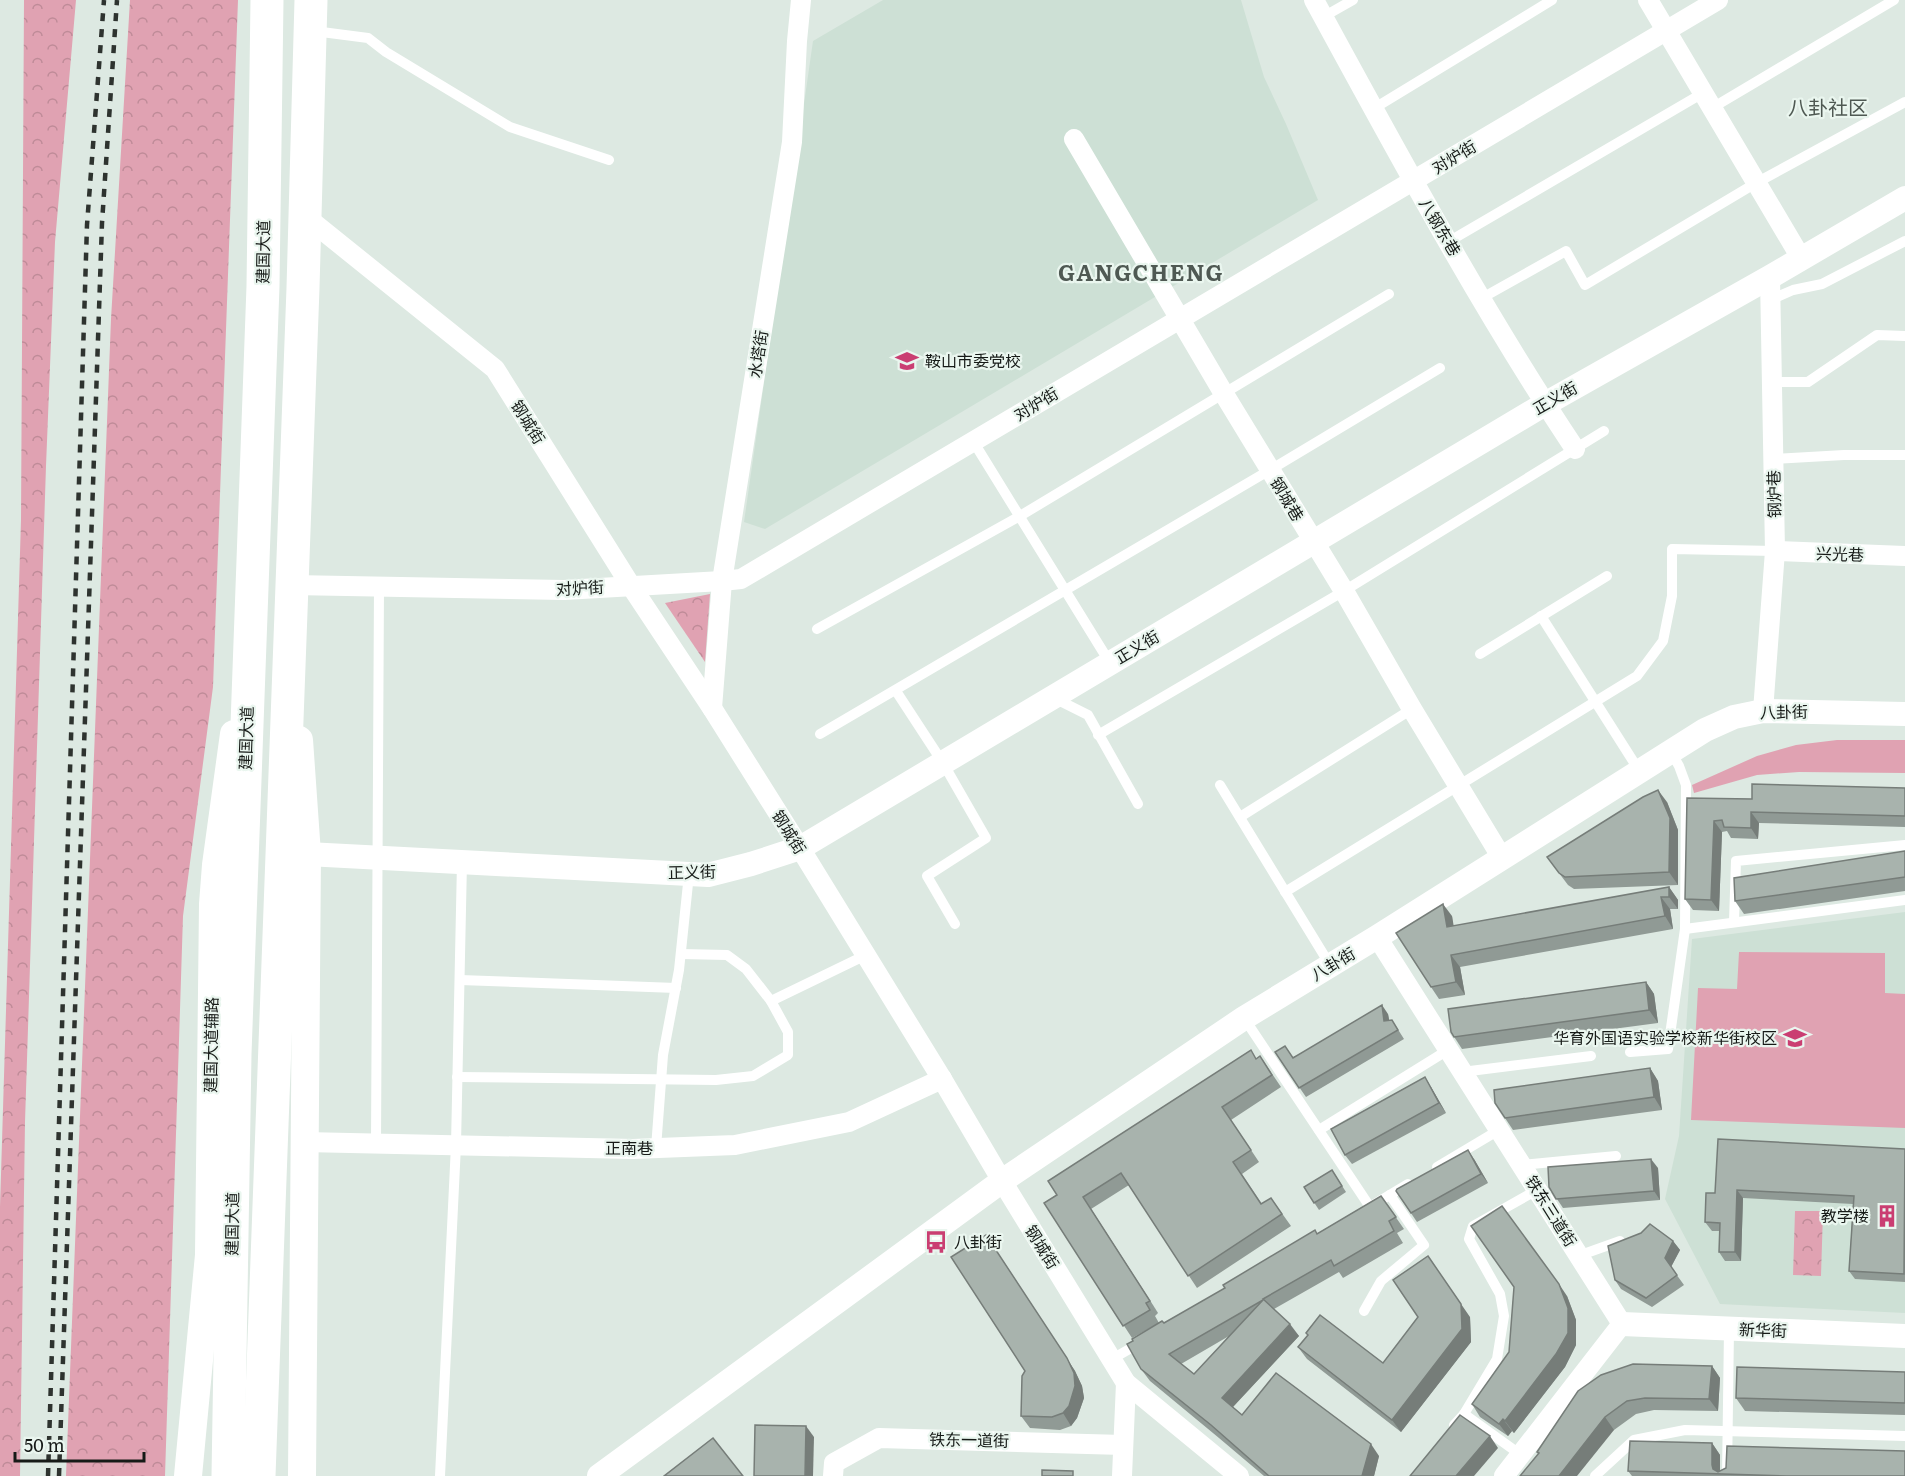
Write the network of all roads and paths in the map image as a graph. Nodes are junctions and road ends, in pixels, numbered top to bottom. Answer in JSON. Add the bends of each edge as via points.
{"nodes":[{"id":1,"x":267,"y":0,"type":"edge"},
{"id":2,"x":801,"y":0,"type":"edge"},
{"id":3,"x":1353,"y":0,"type":"edge"},
{"id":4,"x":1552,"y":0,"type":"edge"},
{"id":5,"x":1648,"y":0,"type":"edge"},
{"id":6,"x":1718,"y":0,"type":"edge"},
{"id":7,"x":1894,"y":0,"type":"edge"},
{"id":8,"x":1319,"y":9,"type":"edge"},
{"id":9,"x":311,"y":15,"type":"edge"},
{"id":10,"x":1666,"y":31,"type":"junction"},
{"id":11,"x":1707,"y":100,"type":"junction"},
{"id":12,"x":1905,"y":102,"type":"edge"},
{"id":13,"x":1373,"y":109,"type":"junction"},
{"id":14,"x":1074,"y":139,"type":"dead end"},
{"id":15,"x":609,"y":160,"type":"dead end"},
{"id":16,"x":1412,"y":182,"type":"junction"},
{"id":17,"x":1756,"y":183,"type":"junction"},
{"id":18,"x":1905,"y":198,"type":"edge"},
{"id":19,"x":305,"y":216,"type":"junction"},
{"id":20,"x":1905,"y":241,"type":"edge"},
{"id":21,"x":1448,"y":242,"type":"junction"},
{"id":22,"x":1801,"y":258,"type":"junction"},
{"id":23,"x":1770,"y":289,"type":"junction"},
{"id":24,"x":1389,"y":294,"type":"dead end"},
{"id":25,"x":1482,"y":298,"type":"junction"},
{"id":26,"x":1180,"y":319,"type":"junction"},
{"id":27,"x":1905,"y":336,"type":"edge"},
{"id":28,"x":1440,"y":368,"type":"dead end"},
{"id":29,"x":1772,"y":382,"type":"junction"},
{"id":30,"x":1224,"y":394,"type":"junction"},
{"id":31,"x":1545,"y":404,"type":"junction"},
{"id":32,"x":1604,"y":431,"type":"dead end"},
{"id":33,"x":973,"y":441,"type":"junction"},
{"id":34,"x":1575,"y":449,"type":"junction"},
{"id":35,"x":1905,"y":455,"type":"edge"},
{"id":36,"x":1773,"y":459,"type":"junction"},
{"id":37,"x":1270,"y":470,"type":"junction"},
{"id":38,"x":1020,"y":516,"type":"junction"},
{"id":39,"x":1313,"y":541,"type":"junction"},
{"id":40,"x":1775,"y":551,"type":"junction"},
{"id":41,"x":1905,"y":556,"type":"edge"},
{"id":42,"x":1607,"y":576,"type":"dead end"},
{"id":43,"x":722,"y":581,"type":"junction"},
{"id":44,"x":292,"y":585,"type":"junction"},
{"id":45,"x":631,"y":586,"type":"junction"},
{"id":46,"x":379,"y":587,"type":"junction"},
{"id":47,"x":1065,"y":590,"type":"junction"},
{"id":48,"x":1344,"y":591,"type":"junction"},
{"id":49,"x":251,"y":616,"type":"junction"},
{"id":50,"x":1541,"y":616,"type":"junction"},
{"id":51,"x":290,"y":627,"type":"junction"},
{"id":52,"x":817,"y":629,"type":"dead end"},
{"id":53,"x":1480,"y":654,"type":"dead end"},
{"id":54,"x":1110,"y":663,"type":"junction"},
{"id":55,"x":896,"y":691,"type":"junction"},
{"id":56,"x":1054,"y":697,"type":"junction"},
{"id":57,"x":1595,"y":702,"type":"junction"},
{"id":58,"x":712,"y":708,"type":"junction"},
{"id":59,"x":1412,"y":709,"type":"junction"},
{"id":60,"x":1763,"y":711,"type":"junction"},
{"id":61,"x":1905,"y":714,"type":"edge"},
{"id":62,"x":820,"y":734,"type":"dead end"},
{"id":63,"x":1098,"y":735,"type":"junction"},
{"id":64,"x":1671,"y":752,"type":"junction"},
{"id":65,"x":943,"y":762,"type":"junction"},
{"id":66,"x":1640,"y":771,"type":"junction"},
{"id":67,"x":1220,"y":784,"type":"dead end"},
{"id":68,"x":1458,"y":787,"type":"junction"},
{"id":69,"x":1138,"y":804,"type":"dead end"},
{"id":70,"x":1240,"y":818,"type":"junction"},
{"id":71,"x":1905,"y":845,"type":"edge"},
{"id":72,"x":800,"y":848,"type":"junction"},
{"id":73,"x":307,"y":854,"type":"junction"},
{"id":74,"x":377,"y":857,"type":"junction"},
{"id":75,"x":1502,"y":858,"type":"junction"},
{"id":76,"x":462,"y":862,"type":"junction"},
{"id":77,"x":689,"y":874,"type":"junction"},
{"id":78,"x":1285,"y":892,"type":"junction"},
{"id":79,"x":1905,"y":900,"type":"edge"},
{"id":80,"x":1734,"y":922,"type":"junction"},
{"id":81,"x":955,"y":924,"type":"dead end"},
{"id":82,"x":1685,"y":929,"type":"junction"},
{"id":83,"x":1377,"y":937,"type":"junction"},
{"id":84,"x":681,"y":954,"type":"junction"},
{"id":85,"x":866,"y":955,"type":"junction"},
{"id":86,"x":1330,"y":965,"type":"junction"},
{"id":87,"x":460,"y":980,"type":"junction"},
{"id":88,"x":676,"y":988,"type":"junction"},
{"id":89,"x":771,"y":1001,"type":"junction"},
{"id":90,"x":1244,"y":1018,"type":"junction"},
{"id":91,"x":1448,"y":1050,"type":"junction"},
{"id":92,"x":1630,"y":1052,"type":"dead end"},
{"id":93,"x":1592,"y":1056,"type":"dead end"},
{"id":94,"x":1462,"y":1072,"type":"junction"},
{"id":95,"x":457,"y":1077,"type":"junction"},
{"id":96,"x":942,"y":1078,"type":"junction"},
{"id":97,"x":661,"y":1080,"type":"junction"},
{"id":98,"x":1319,"y":1130,"type":"junction"},
{"id":99,"x":1499,"y":1130,"type":"junction"},
{"id":100,"x":304,"y":1142,"type":"junction"},
{"id":101,"x":376,"y":1143,"type":"junction"},
{"id":102,"x":456,"y":1145,"type":"junction"},
{"id":103,"x":656,"y":1148,"type":"junction"},
{"id":104,"x":1616,"y":1155,"type":"dead end"},
{"id":105,"x":1522,"y":1165,"type":"junction"},
{"id":106,"x":1002,"y":1180,"type":"junction"},
{"id":107,"x":1536,"y":1190,"type":"junction"},
{"id":108,"x":1390,"y":1195,"type":"junction"},
{"id":109,"x":1370,"y":1207,"type":"junction"},
{"id":110,"x":1360,"y":1213,"type":"edge"},
{"id":111,"x":1620,"y":1241,"type":"edge"},
{"id":112,"x":1578,"y":1256,"type":"junction"},
{"id":113,"x":267,"y":1266,"type":"junction"},
{"id":114,"x":1364,"y":1311,"type":"dead end"},
{"id":115,"x":1622,"y":1324,"type":"junction"},
{"id":116,"x":1729,"y":1328,"type":"junction"},
{"id":117,"x":1153,"y":1335,"type":"edge"},
{"id":118,"x":1905,"y":1336,"type":"edge"},
{"id":119,"x":1112,"y":1359,"type":"junction"},
{"id":120,"x":1126,"y":1383,"type":"junction"},
{"id":121,"x":1464,"y":1414,"type":"junction"},
{"id":122,"x":1727,"y":1430,"type":"junction"},
{"id":123,"x":1449,"y":1432,"type":"edge"},
{"id":124,"x":228,"y":1433,"type":"junction"},
{"id":125,"x":1905,"y":1436,"type":"edge"},
{"id":126,"x":1123,"y":1445,"type":"junction"},
{"id":127,"x":1521,"y":1455,"type":"junction"},
{"id":128,"x":188,"y":1476,"type":"edge"},
{"id":129,"x":222,"y":1476,"type":"edge"},
{"id":130,"x":228,"y":1476,"type":"edge"},
{"id":131,"x":259,"y":1476,"type":"edge"},
{"id":132,"x":281,"y":1476,"type":"edge"},
{"id":133,"x":302,"y":1476,"type":"edge"},
{"id":134,"x":440,"y":1476,"type":"edge"},
{"id":135,"x":599,"y":1476,"type":"edge"},
{"id":136,"x":833,"y":1476,"type":"edge"},
{"id":137,"x":1122,"y":1476,"type":"edge"},
{"id":138,"x":1239,"y":1476,"type":"edge"},
{"id":139,"x":1504,"y":1476,"type":"edge"},
{"id":140,"x":1595,"y":1476,"type":"edge"},
{"id":141,"x":1727,"y":1476,"type":"edge"}],
"edges":[{"from":1,"to":49,"type":"highway","name":"建国大道","via":[[263,286]]},
{"from":2,"to":43,"type":"street","name":"水塔街","via":[[792,142]]},
{"from":3,"to":8,"type":"lane"},
{"from":4,"to":13,"type":"lane"},
{"from":5,"to":10,"type":"street"},
{"from":6,"to":10,"type":"street","name":"对炉街"},
{"from":7,"to":11,"type":"lane"},
{"from":8,"to":13,"type":"street","name":"八钢东巷"},
{"from":9,"to":15,"type":"lane","via":[[368,38],[510,127]]},
{"from":9,"to":19,"type":"highway"},
{"from":10,"to":11,"type":"street"},
{"from":10,"to":16,"type":"street","name":"对炉街"},
{"from":11,"to":17,"type":"street"},
{"from":11,"to":21,"type":"lane"},
{"from":12,"to":17,"type":"lane"},
{"from":13,"to":16,"type":"street","name":"八钢东巷"},
{"from":14,"to":26,"type":"street","name":"钢城巷"},
{"from":16,"to":21,"type":"street","name":"八钢东巷"},
{"from":16,"to":26,"type":"street","name":"对炉街"},
{"from":17,"to":22,"type":"street"},
{"from":17,"to":25,"type":"lane","via":[[1585,285],[1566,251]]},
{"from":18,"to":22,"type":"street","name":"正义街"},
{"from":19,"to":44,"type":"highway"},
{"from":19,"to":45,"type":"street","name":"钢城街","via":[[495,369]]},
{"from":20,"to":23,"type":"lane","via":[[1822,284],[1793,290]]},
{"from":21,"to":25,"type":"street","name":"八钢东巷"},
{"from":22,"to":23,"type":"street","name":"正义街"},
{"from":23,"to":29,"type":"street","name":"钢炉巷"},
{"from":23,"to":31,"type":"street","name":"正义街"},
{"from":24,"to":30,"type":"lane"},
{"from":25,"to":31,"type":"street","name":"八钢东巷"},
{"from":26,"to":30,"type":"street","name":"钢城巷"},
{"from":26,"to":33,"type":"street","name":"对炉街"},
{"from":27,"to":29,"type":"lane","via":[[1877,336],[1808,382]]},
{"from":28,"to":37,"type":"lane"},
{"from":29,"to":36,"type":"street","name":"钢炉巷"},
{"from":30,"to":37,"type":"street","name":"钢城巷"},
{"from":30,"to":38,"type":"lane"},
{"from":31,"to":34,"type":"street","name":"八钢东巷"},
{"from":31,"to":39,"type":"street","name":"正义街"},
{"from":32,"to":34,"type":"lane"},
{"from":33,"to":38,"type":"lane"},
{"from":33,"to":43,"type":"street","name":"对炉街","via":[[741,579]]},
{"from":34,"to":48,"type":"lane"},
{"from":35,"to":36,"type":"lane"},
{"from":36,"to":40,"type":"street","name":"钢炉巷"},
{"from":37,"to":39,"type":"street","name":"钢城巷"},
{"from":37,"to":47,"type":"lane"},
{"from":38,"to":47,"type":"lane"},
{"from":38,"to":52,"type":"lane"},
{"from":39,"to":48,"type":"street","name":"钢城巷"},
{"from":39,"to":54,"type":"street","name":"正义街"},
{"from":40,"to":41,"type":"street","name":"兴光巷"},
{"from":40,"to":57,"type":"lane","via":[[1672,549],[1672,596],[1663,641],[1637,676]]},
{"from":40,"to":60,"type":"street","name":"钢炉巷"},
{"from":42,"to":50,"type":"lane"},
{"from":43,"to":45,"type":"street","name":"对炉街"},
{"from":43,"to":58,"type":"street","name":"水塔街"},
{"from":44,"to":46,"type":"street","name":"对炉街"},
{"from":44,"to":51,"type":"highway"},
{"from":45,"to":46,"type":"street","name":"对炉街","via":[[564,590]]},
{"from":45,"to":58,"type":"street","name":"钢城街"},
{"from":46,"to":74,"type":"lane"},
{"from":47,"to":54,"type":"lane"},
{"from":47,"to":55,"type":"lane"},
{"from":48,"to":59,"type":"street","name":"钢城巷"},
{"from":48,"to":63,"type":"lane"},
{"from":49,"to":124,"type":"highway","name":"建国大道","via":[[235,1054]]},
{"from":49,"to":128,"type":"main road","name":"建国大道辅路","via":[[213,904],[209,1255]]},
{"from":50,"to":53,"type":"lane"},
{"from":50,"to":57,"type":"lane"},
{"from":51,"to":73,"type":"main road"},
{"from":51,"to":113,"type":"highway"},
{"from":54,"to":56,"type":"street","name":"正义街"},
{"from":55,"to":62,"type":"lane"},
{"from":55,"to":65,"type":"lane"},
{"from":56,"to":63,"type":"lane","via":[[1088,715]]},
{"from":56,"to":65,"type":"street","name":"正义街"},
{"from":57,"to":66,"type":"lane"},
{"from":57,"to":68,"type":"lane"},
{"from":58,"to":72,"type":"street","name":"钢城街"},
{"from":59,"to":68,"type":"street","name":"钢城巷"},
{"from":59,"to":70,"type":"lane"},
{"from":60,"to":61,"type":"street","name":"八卦街"},
{"from":60,"to":64,"type":"street","name":"八卦街","via":[[1734,717]]},
{"from":63,"to":69,"type":"lane"},
{"from":64,"to":66,"type":"street","name":"八卦街"},
{"from":64,"to":82,"type":"lane","via":[[1686,785]]},
{"from":65,"to":72,"type":"street","name":"正义街"},
{"from":65,"to":81,"type":"lane","via":[[986,838],[927,876]]},
{"from":66,"to":75,"type":"street","name":"八卦街"},
{"from":67,"to":70,"type":"lane"},
{"from":68,"to":75,"type":"street","name":"钢城巷"},
{"from":68,"to":78,"type":"lane"},
{"from":70,"to":78,"type":"lane"},
{"from":71,"to":80,"type":"lane","via":[[1736,861]]},
{"from":72,"to":77,"type":"street","name":"正义街","via":[[708,875]]},
{"from":72,"to":85,"type":"street","name":"钢城街"},
{"from":73,"to":74,"type":"street","name":"正义街"},
{"from":73,"to":100,"type":"main road"},
{"from":74,"to":76,"type":"street","name":"正义街"},
{"from":74,"to":101,"type":"lane"},
{"from":75,"to":83,"type":"street","name":"八卦街"},
{"from":76,"to":77,"type":"street","name":"正义街"},
{"from":76,"to":87,"type":"lane"},
{"from":77,"to":84,"type":"lane"},
{"from":78,"to":86,"type":"lane"},
{"from":79,"to":80,"type":"lane"},
{"from":80,"to":82,"type":"lane"},
{"from":82,"to":92,"type":"lane","via":[[1668,1049]]},
{"from":83,"to":86,"type":"street","name":"八卦街"},
{"from":83,"to":91,"type":"street","name":"铁东三道街"},
{"from":84,"to":88,"type":"lane"},
{"from":84,"to":89,"type":"lane","via":[[727,956],[746,969]]},
{"from":85,"to":89,"type":"lane"},
{"from":85,"to":96,"type":"street","name":"钢城街"},
{"from":86,"to":90,"type":"street","name":"八卦街"},
{"from":87,"to":88,"type":"lane"},
{"from":87,"to":95,"type":"lane"},
{"from":88,"to":97,"type":"lane"},
{"from":89,"to":97,"type":"lane","via":[[788,1032],[788,1055],[753,1076]]},
{"from":90,"to":98,"type":"lane"},
{"from":90,"to":106,"type":"street","name":"八卦街"},
{"from":91,"to":94,"type":"street","name":"铁东三道街"},
{"from":91,"to":98,"type":"lane"},
{"from":93,"to":94,"type":"lane"},
{"from":94,"to":99,"type":"street","name":"铁东三道街"},
{"from":95,"to":97,"type":"lane"},
{"from":95,"to":102,"type":"lane"},
{"from":96,"to":103,"type":"street","name":"正南巷","via":[[849,1122],[735,1146]]},
{"from":96,"to":106,"type":"street","name":"钢城街"},
{"from":97,"to":103,"type":"lane"},
{"from":98,"to":109,"type":"lane"},
{"from":99,"to":105,"type":"street","name":"铁东三道街"},
{"from":99,"to":108,"type":"lane"},
{"from":100,"to":101,"type":"street","name":"正南巷"},
{"from":100,"to":133,"type":"main road"},
{"from":101,"to":102,"type":"street","name":"正南巷"},
{"from":102,"to":103,"type":"street","name":"正南巷"},
{"from":102,"to":134,"type":"lane"},
{"from":104,"to":105,"type":"lane"},
{"from":105,"to":107,"type":"street","name":"铁东三道街"},
{"from":106,"to":119,"type":"street","name":"钢城街"},
{"from":106,"to":135,"type":"street","name":"八卦街"},
{"from":107,"to":112,"type":"street","name":"铁东三道街"},
{"from":107,"to":121,"type":"lane","via":[[1473,1226],[1469,1239],[1500,1294],[1504,1316],[1497,1359]]},
{"from":108,"to":109,"type":"lane"},
{"from":108,"to":114,"type":"lane","via":[[1424,1245],[1381,1281]]},
{"from":109,"to":110,"type":"lane"},
{"from":111,"to":112,"type":"lane"},
{"from":112,"to":115,"type":"street","name":"铁东三道街"},
{"from":113,"to":131,"type":"highway"},
{"from":113,"to":132,"type":"highway"},
{"from":115,"to":116,"type":"street","name":"新华街"},
{"from":115,"to":127,"type":"street"},
{"from":116,"to":118,"type":"street","name":"新华街"},
{"from":116,"to":122,"type":"lane"},
{"from":117,"to":119,"type":"lane"},
{"from":119,"to":120,"type":"street","name":"钢城街"},
{"from":120,"to":126,"type":"street"},
{"from":120,"to":138,"type":"street","name":"钢城街"},
{"from":121,"to":123,"type":"lane"},
{"from":121,"to":127,"type":"lane"},
{"from":122,"to":125,"type":"lane"},
{"from":122,"to":140,"type":"lane","via":[[1685,1430],[1634,1440]]},
{"from":122,"to":141,"type":"lane"},
{"from":124,"to":129,"type":"highway"},
{"from":124,"to":130,"type":"highway","name":"建国大道"},
{"from":126,"to":136,"type":"street","name":"铁东一道街","via":[[879,1438],[834,1463]]},
{"from":126,"to":137,"type":"street"},
{"from":127,"to":139,"type":"street"}]}
